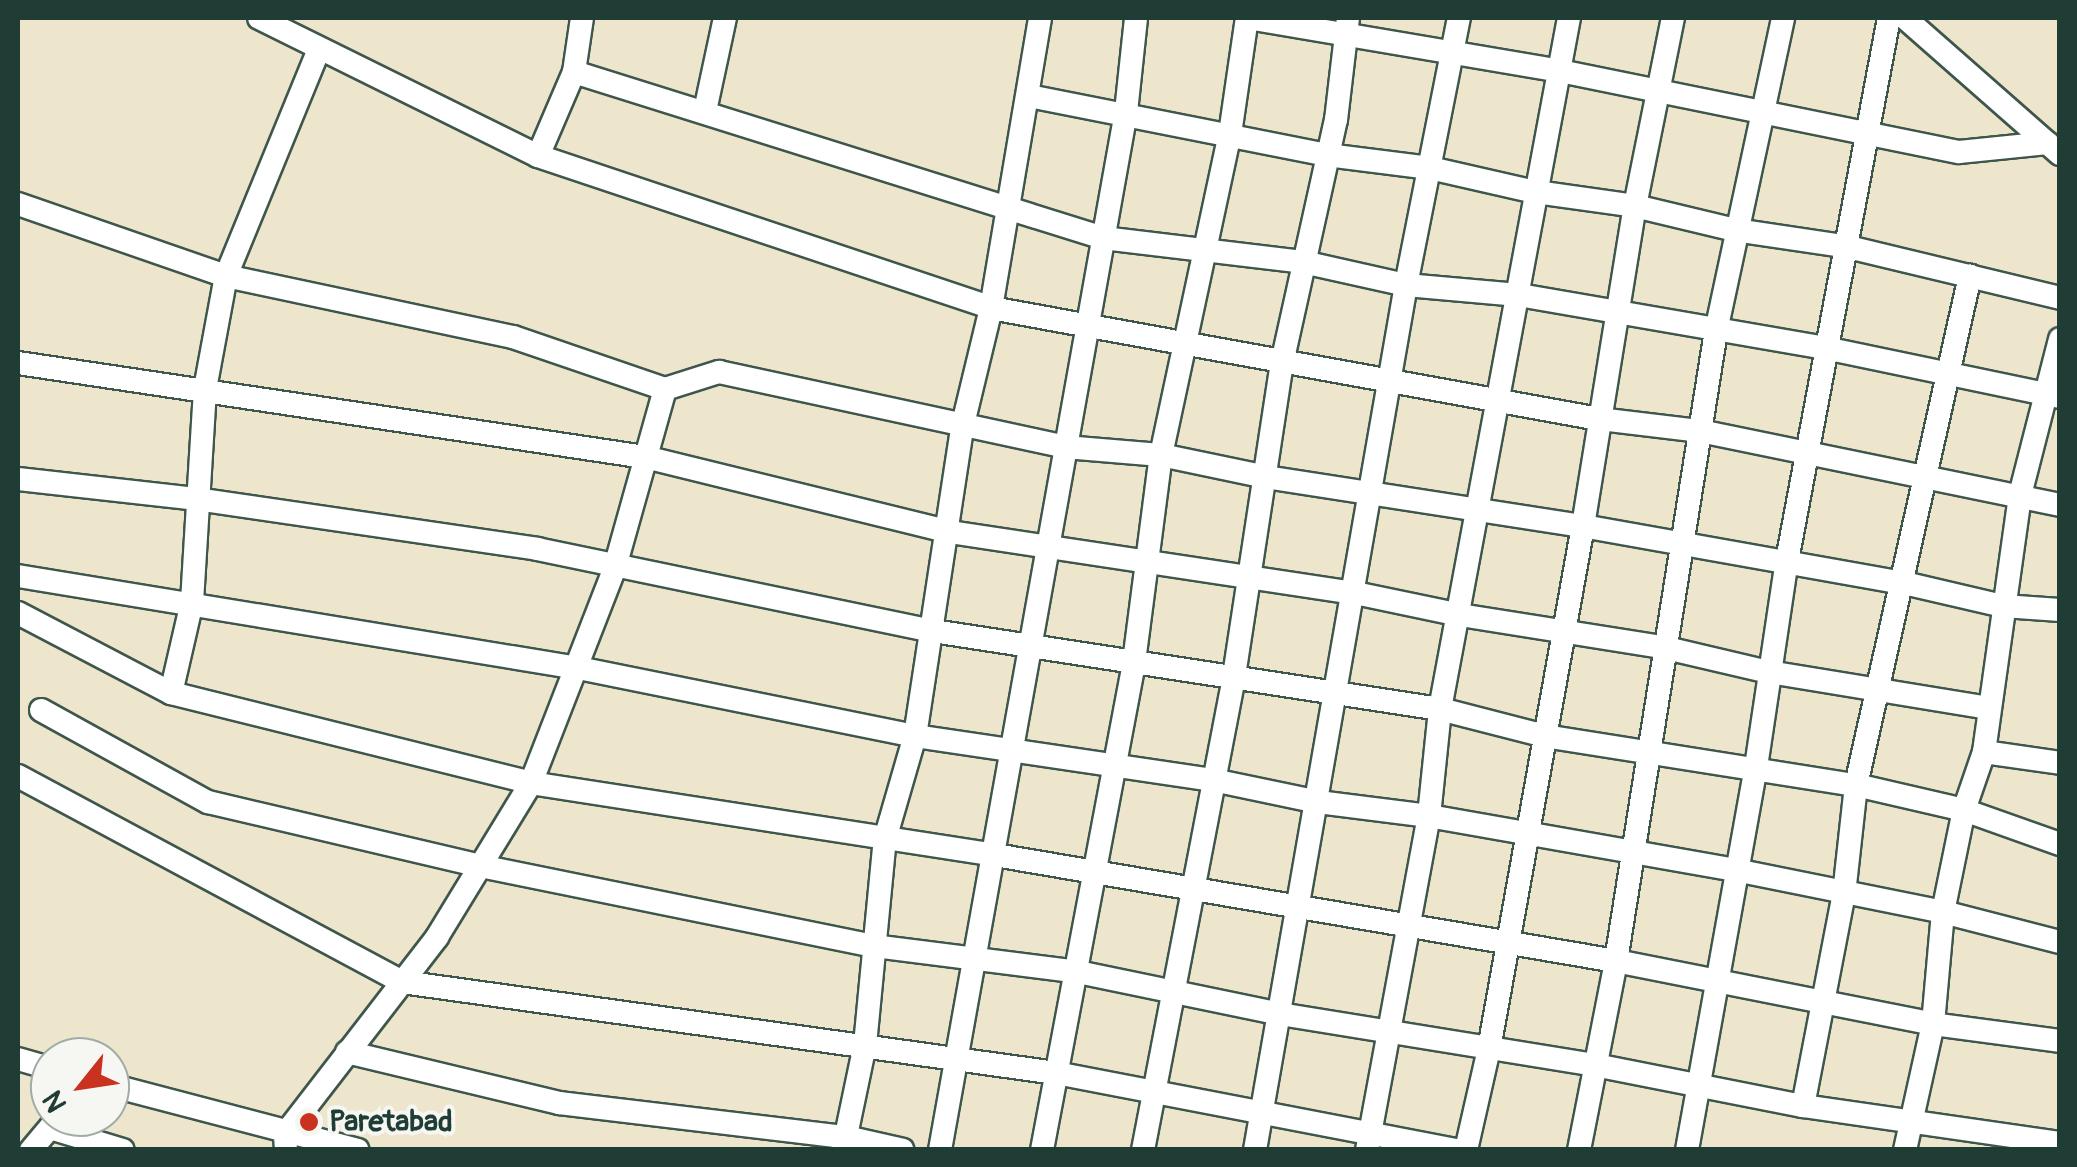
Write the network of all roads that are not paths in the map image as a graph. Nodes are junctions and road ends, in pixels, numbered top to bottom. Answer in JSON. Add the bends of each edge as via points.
{"nodes":[{"id":1,"x":582,"y":18,"type":"edge"},
{"id":2,"x":725,"y":18,"type":"edge"},
{"id":3,"x":1040,"y":18,"type":"edge"},
{"id":4,"x":1136,"y":18,"type":"edge"},
{"id":5,"x":1248,"y":18,"type":"edge"},
{"id":6,"x":1459,"y":18,"type":"edge"},
{"id":7,"x":1569,"y":18,"type":"edge"},
{"id":8,"x":1673,"y":18,"type":"edge"},
{"id":9,"x":1783,"y":18,"type":"edge"},
{"id":10,"x":1889,"y":18,"type":"edge"},
{"id":11,"x":1905,"y":18,"type":"edge"},
{"id":12,"x":272,"y":21,"type":"edge"},
{"id":13,"x":1346,"y":28,"type":"edge"},
{"id":14,"x":319,"y":49,"type":"junction"},
{"id":15,"x":1452,"y":54,"type":"junction"},
{"id":16,"x":1560,"y":71,"type":"junction"},
{"id":17,"x":574,"y":72,"type":"junction"},
{"id":18,"x":1658,"y":92,"type":"junction"},
{"id":19,"x":1029,"y":96,"type":"junction"},
{"id":20,"x":1761,"y":110,"type":"junction"},
{"id":21,"x":706,"y":111,"type":"junction"},
{"id":22,"x":1126,"y":112,"type":"junction"},
{"id":23,"x":1868,"y":132,"type":"junction"},
{"id":24,"x":1230,"y":134,"type":"junction"},
{"id":25,"x":2054,"y":149,"type":"edge"},
{"id":26,"x":538,"y":156,"type":"junction"},
{"id":27,"x":1327,"y":156,"type":"junction"},
{"id":28,"x":1430,"y":168,"type":"junction"},
{"id":29,"x":1536,"y":192,"type":"junction"},
{"id":30,"x":18,"y":204,"type":"edge"},
{"id":31,"x":1635,"y":206,"type":"junction"},
{"id":32,"x":1006,"y":210,"type":"junction"},
{"id":33,"x":1735,"y":230,"type":"junction"},
{"id":34,"x":1103,"y":238,"type":"junction"},
{"id":35,"x":1844,"y":246,"type":"junction"},
{"id":36,"x":1202,"y":251,"type":"junction"},
{"id":37,"x":1302,"y":262,"type":"junction"},
{"id":38,"x":226,"y":276,"type":"junction"},
{"id":39,"x":1970,"y":276,"type":"junction"},
{"id":40,"x":1406,"y":284,"type":"junction"},
{"id":41,"x":1519,"y":294,"type":"junction"},
{"id":42,"x":2060,"y":298,"type":"edge"},
{"id":43,"x":990,"y":308,"type":"junction"},
{"id":44,"x":1617,"y":311,"type":"junction"},
{"id":45,"x":1088,"y":328,"type":"junction"},
{"id":46,"x":1716,"y":331,"type":"junction"},
{"id":47,"x":2060,"y":340,"type":"edge"},
{"id":48,"x":1183,"y":345,"type":"junction"},
{"id":49,"x":1825,"y":348,"type":"junction"},
{"id":50,"x":18,"y":363,"type":"edge"},
{"id":51,"x":1282,"y":363,"type":"junction"},
{"id":52,"x":1947,"y":372,"type":"junction"},
{"id":53,"x":1392,"y":380,"type":"junction"},
{"id":54,"x":205,"y":388,"type":"junction"},
{"id":55,"x":665,"y":389,"type":"junction"},
{"id":56,"x":2054,"y":396,"type":"edge"},
{"id":57,"x":1501,"y":400,"type":"junction"},
{"id":58,"x":1598,"y":419,"type":"junction"},
{"id":59,"x":963,"y":424,"type":"junction"},
{"id":60,"x":1700,"y":431,"type":"junction"},
{"id":61,"x":1065,"y":447,"type":"junction"},
{"id":62,"x":1807,"y":452,"type":"junction"},
{"id":63,"x":1161,"y":455,"type":"junction"},
{"id":64,"x":645,"y":456,"type":"junction"},
{"id":65,"x":1266,"y":476,"type":"junction"},
{"id":66,"x":1924,"y":476,"type":"junction"},
{"id":67,"x":18,"y":479,"type":"edge"},
{"id":68,"x":1370,"y":492,"type":"junction"},
{"id":69,"x":2020,"y":495,"type":"junction"},
{"id":70,"x":196,"y":499,"type":"junction"},
{"id":71,"x":2060,"y":504,"type":"edge"},
{"id":72,"x":1478,"y":509,"type":"junction"},
{"id":73,"x":1583,"y":526,"type":"junction"},
{"id":74,"x":950,"y":532,"type":"junction"},
{"id":75,"x":1682,"y":544,"type":"junction"},
{"id":76,"x":1045,"y":545,"type":"junction"},
{"id":77,"x":1150,"y":559,"type":"junction"},
{"id":78,"x":1786,"y":566,"type":"junction"},
{"id":79,"x":614,"y":567,"type":"junction"},
{"id":80,"x":18,"y":576,"type":"edge"},
{"id":81,"x":1250,"y":580,"type":"junction"},
{"id":82,"x":1904,"y":583,"type":"junction"},
{"id":83,"x":1355,"y":593,"type":"junction"},
{"id":84,"x":192,"y":602,"type":"junction"},
{"id":85,"x":2003,"y":606,"type":"junction"},
{"id":86,"x":2060,"y":610,"type":"edge"},
{"id":87,"x":18,"y":613,"type":"edge"},
{"id":88,"x":1460,"y":615,"type":"junction"},
{"id":89,"x":1563,"y":628,"type":"junction"},
{"id":90,"x":933,"y":631,"type":"junction"},
{"id":91,"x":1030,"y":646,"type":"junction"},
{"id":92,"x":1662,"y":647,"type":"junction"},
{"id":93,"x":1134,"y":662,"type":"junction"},
{"id":94,"x":578,"y":668,"type":"junction"},
{"id":95,"x":1769,"y":672,"type":"junction"},
{"id":96,"x":1234,"y":676,"type":"junction"},
{"id":97,"x":1877,"y":688,"type":"junction"},
{"id":98,"x":171,"y":692,"type":"junction"},
{"id":99,"x":1338,"y":692,"type":"junction"},
{"id":100,"x":1988,"y":708,"type":"junction"},
{"id":101,"x":1440,"y":709,"type":"junction"},
{"id":102,"x":40,"y":710,"type":"dead end"},
{"id":103,"x":915,"y":736,"type":"junction"},
{"id":104,"x":1545,"y":736,"type":"junction"},
{"id":105,"x":1013,"y":750,"type":"junction"},
{"id":106,"x":1984,"y":752,"type":"junction"},
{"id":107,"x":1646,"y":753,"type":"junction"},
{"id":108,"x":2060,"y":762,"type":"edge"},
{"id":109,"x":1115,"y":764,"type":"junction"},
{"id":110,"x":1756,"y":766,"type":"junction"},
{"id":111,"x":18,"y":776,"type":"edge"},
{"id":112,"x":1214,"y":780,"type":"junction"},
{"id":113,"x":531,"y":783,"type":"junction"},
{"id":114,"x":1856,"y":785,"type":"junction"},
{"id":115,"x":1318,"y":802,"type":"junction"},
{"id":116,"x":1964,"y":810,"type":"junction"},
{"id":117,"x":1430,"y":816,"type":"junction"},
{"id":118,"x":1526,"y":836,"type":"junction"},
{"id":119,"x":885,"y":839,"type":"junction"},
{"id":120,"x":2060,"y":844,"type":"edge"},
{"id":121,"x":1630,"y":853,"type":"junction"},
{"id":122,"x":996,"y":855,"type":"junction"},
{"id":123,"x":480,"y":866,"type":"junction"},
{"id":124,"x":1735,"y":870,"type":"junction"},
{"id":125,"x":1097,"y":874,"type":"junction"},
{"id":126,"x":1194,"y":892,"type":"junction"},
{"id":127,"x":1844,"y":894,"type":"junction"},
{"id":128,"x":1298,"y":909,"type":"junction"},
{"id":129,"x":1943,"y":912,"type":"junction"},
{"id":130,"x":1407,"y":925,"type":"junction"},
{"id":131,"x":2060,"y":942,"type":"edge"},
{"id":132,"x":1504,"y":943,"type":"junction"},
{"id":133,"x":874,"y":946,"type":"junction"},
{"id":134,"x":974,"y":957,"type":"junction"},
{"id":135,"x":1616,"y":961,"type":"junction"},
{"id":136,"x":1073,"y":972,"type":"junction"},
{"id":137,"x":1719,"y":981,"type":"junction"},
{"id":138,"x":402,"y":982,"type":"junction"},
{"id":139,"x":1174,"y":992,"type":"junction"},
{"id":140,"x":1821,"y":999,"type":"junction"},
{"id":141,"x":1280,"y":1014,"type":"junction"},
{"id":142,"x":1933,"y":1024,"type":"junction"},
{"id":143,"x":1391,"y":1032,"type":"junction"},
{"id":144,"x":2060,"y":1041,"type":"edge"},
{"id":145,"x":865,"y":1045,"type":"junction"},
{"id":146,"x":1489,"y":1048,"type":"junction"},
{"id":147,"x":347,"y":1052,"type":"junction"},
{"id":148,"x":956,"y":1060,"type":"junction"},
{"id":149,"x":1595,"y":1066,"type":"junction"},
{"id":150,"x":1056,"y":1073,"type":"junction"},
{"id":151,"x":1698,"y":1087,"type":"junction"},
{"id":152,"x":130,"y":1091,"type":"edge"},
{"id":153,"x":1154,"y":1091,"type":"junction"},
{"id":154,"x":1803,"y":1106,"type":"junction"},
{"id":155,"x":1262,"y":1114,"type":"junction"},
{"id":156,"x":1911,"y":1123,"type":"junction"},
{"id":157,"x":91,"y":1137,"type":"edge"},
{"id":158,"x":286,"y":1142,"type":"edge"},
{"id":159,"x":1369,"y":1142,"type":"edge"},
{"id":160,"x":844,"y":1143,"type":"edge"},
{"id":161,"x":2002,"y":1143,"type":"edge"},
{"id":162,"x":2060,"y":1143,"type":"edge"},
{"id":163,"x":123,"y":1150,"type":"edge"},
{"id":164,"x":358,"y":1150,"type":"edge"},
{"id":165,"x":903,"y":1150,"type":"edge"},
{"id":166,"x":940,"y":1150,"type":"edge"},
{"id":167,"x":1042,"y":1150,"type":"edge"},
{"id":168,"x":1144,"y":1150,"type":"edge"},
{"id":169,"x":1255,"y":1150,"type":"edge"},
{"id":170,"x":1455,"y":1150,"type":"edge"},
{"id":171,"x":1466,"y":1150,"type":"edge"},
{"id":172,"x":1580,"y":1150,"type":"edge"},
{"id":173,"x":1686,"y":1150,"type":"edge"},
{"id":174,"x":1905,"y":1150,"type":"edge"}],
"edges":[{"from":1,"to":17,"type":"street"},
{"from":2,"to":21,"type":"street"},
{"from":3,"to":19,"type":"street"},
{"from":4,"to":22,"type":"street"},
{"from":5,"to":13,"type":"street"},
{"from":5,"to":24,"type":"street"},
{"from":6,"to":15,"type":"street"},
{"from":7,"to":16,"type":"street"},
{"from":8,"to":18,"type":"street"},
{"from":9,"to":20,"type":"street"},
{"from":10,"to":23,"type":"street"},
{"from":11,"to":25,"type":"street"},
{"from":12,"to":14,"type":"street"},
{"from":13,"to":15,"type":"street"},
{"from":13,"to":27,"type":"street"},
{"from":14,"to":26,"type":"street"},
{"from":14,"to":38,"type":"street"},
{"from":15,"to":16,"type":"street"},
{"from":15,"to":28,"type":"street"},
{"from":16,"to":18,"type":"street"},
{"from":16,"to":29,"type":"street"},
{"from":17,"to":21,"type":"street"},
{"from":17,"to":26,"type":"street"},
{"from":18,"to":20,"type":"street"},
{"from":18,"to":31,"type":"street"},
{"from":19,"to":22,"type":"street"},
{"from":19,"to":32,"type":"street"},
{"from":20,"to":23,"type":"street"},
{"from":20,"to":33,"type":"street"},
{"from":21,"to":32,"type":"street"},
{"from":22,"to":24,"type":"street"},
{"from":22,"to":34,"type":"street"},
{"from":23,"to":25,"type":"street","via":[[1959,152]]},
{"from":23,"to":35,"type":"street"},
{"from":24,"to":27,"type":"street"},
{"from":24,"to":36,"type":"street"},
{"from":26,"to":43,"type":"street"},
{"from":27,"to":28,"type":"street"},
{"from":27,"to":37,"type":"street"},
{"from":28,"to":29,"type":"street"},
{"from":28,"to":40,"type":"street"},
{"from":29,"to":31,"type":"street"},
{"from":29,"to":41,"type":"street"},
{"from":30,"to":38,"type":"street"},
{"from":31,"to":33,"type":"street"},
{"from":31,"to":44,"type":"street"},
{"from":32,"to":34,"type":"street"},
{"from":32,"to":43,"type":"street"},
{"from":33,"to":35,"type":"street"},
{"from":33,"to":46,"type":"street"},
{"from":34,"to":36,"type":"street"},
{"from":34,"to":45,"type":"street"},
{"from":35,"to":39,"type":"street"},
{"from":35,"to":49,"type":"street"},
{"from":36,"to":37,"type":"street"},
{"from":36,"to":48,"type":"street"},
{"from":37,"to":40,"type":"street"},
{"from":37,"to":51,"type":"street"},
{"from":38,"to":54,"type":"street"},
{"from":38,"to":55,"type":"street","via":[[513,337]]},
{"from":39,"to":42,"type":"street"},
{"from":39,"to":52,"type":"street"},
{"from":40,"to":41,"type":"street"},
{"from":40,"to":53,"type":"street"},
{"from":41,"to":44,"type":"street"},
{"from":41,"to":57,"type":"street"},
{"from":43,"to":45,"type":"street"},
{"from":43,"to":59,"type":"street"},
{"from":44,"to":46,"type":"street"},
{"from":44,"to":58,"type":"street"},
{"from":45,"to":48,"type":"street"},
{"from":45,"to":61,"type":"street"},
{"from":46,"to":49,"type":"street"},
{"from":46,"to":60,"type":"street"},
{"from":47,"to":56,"type":"street"},
{"from":48,"to":51,"type":"street"},
{"from":48,"to":63,"type":"street"},
{"from":49,"to":52,"type":"street"},
{"from":49,"to":62,"type":"street"},
{"from":50,"to":54,"type":"street"},
{"from":51,"to":53,"type":"street"},
{"from":51,"to":65,"type":"street"},
{"from":52,"to":56,"type":"street"},
{"from":52,"to":66,"type":"street"},
{"from":53,"to":57,"type":"street"},
{"from":53,"to":68,"type":"street"},
{"from":54,"to":64,"type":"street"},
{"from":54,"to":70,"type":"street"},
{"from":55,"to":59,"type":"street","via":[[719,372]]},
{"from":55,"to":64,"type":"street"},
{"from":56,"to":69,"type":"street"},
{"from":57,"to":58,"type":"street"},
{"from":57,"to":72,"type":"street"},
{"from":58,"to":60,"type":"street"},
{"from":58,"to":73,"type":"street"},
{"from":59,"to":61,"type":"street"},
{"from":59,"to":74,"type":"street"},
{"from":60,"to":62,"type":"street"},
{"from":60,"to":75,"type":"street"},
{"from":61,"to":63,"type":"street"},
{"from":61,"to":76,"type":"street"},
{"from":62,"to":66,"type":"street"},
{"from":62,"to":78,"type":"street"},
{"from":63,"to":65,"type":"street"},
{"from":63,"to":77,"type":"street"},
{"from":64,"to":74,"type":"street"},
{"from":64,"to":79,"type":"street"},
{"from":65,"to":68,"type":"street"},
{"from":65,"to":81,"type":"street"},
{"from":66,"to":69,"type":"street"},
{"from":66,"to":82,"type":"street"},
{"from":67,"to":70,"type":"street"},
{"from":68,"to":72,"type":"street"},
{"from":68,"to":83,"type":"street"},
{"from":69,"to":71,"type":"street"},
{"from":69,"to":85,"type":"street"},
{"from":70,"to":79,"type":"street","via":[[536,549]]},
{"from":70,"to":84,"type":"street"},
{"from":72,"to":73,"type":"street"},
{"from":72,"to":88,"type":"street"},
{"from":73,"to":75,"type":"street"},
{"from":73,"to":89,"type":"street"},
{"from":74,"to":76,"type":"street"},
{"from":74,"to":90,"type":"street"},
{"from":75,"to":78,"type":"street"},
{"from":75,"to":92,"type":"street"},
{"from":76,"to":77,"type":"street"},
{"from":76,"to":91,"type":"street"},
{"from":77,"to":81,"type":"street"},
{"from":77,"to":93,"type":"street"},
{"from":78,"to":82,"type":"street"},
{"from":78,"to":95,"type":"street"},
{"from":79,"to":90,"type":"street"},
{"from":79,"to":94,"type":"street"},
{"from":80,"to":84,"type":"street"},
{"from":81,"to":83,"type":"street"},
{"from":81,"to":96,"type":"street"},
{"from":82,"to":85,"type":"street"},
{"from":82,"to":97,"type":"street"},
{"from":83,"to":88,"type":"street"},
{"from":83,"to":99,"type":"street"},
{"from":84,"to":94,"type":"street"},
{"from":84,"to":98,"type":"street"},
{"from":85,"to":86,"type":"street"},
{"from":85,"to":100,"type":"street"},
{"from":87,"to":98,"type":"street"},
{"from":88,"to":89,"type":"street"},
{"from":88,"to":101,"type":"street"},
{"from":89,"to":92,"type":"street"},
{"from":89,"to":104,"type":"street"},
{"from":90,"to":91,"type":"street"},
{"from":90,"to":103,"type":"street"},
{"from":91,"to":93,"type":"street"},
{"from":91,"to":105,"type":"street"},
{"from":92,"to":95,"type":"street"},
{"from":92,"to":107,"type":"street"},
{"from":93,"to":96,"type":"street"},
{"from":93,"to":109,"type":"street"},
{"from":94,"to":103,"type":"street"},
{"from":94,"to":113,"type":"street"},
{"from":95,"to":97,"type":"street"},
{"from":95,"to":110,"type":"street"},
{"from":96,"to":99,"type":"street"},
{"from":96,"to":112,"type":"street"},
{"from":97,"to":100,"type":"street"},
{"from":97,"to":114,"type":"street"},
{"from":98,"to":113,"type":"street"},
{"from":99,"to":101,"type":"street"},
{"from":99,"to":115,"type":"street"},
{"from":100,"to":106,"type":"street"},
{"from":101,"to":104,"type":"street"},
{"from":101,"to":117,"type":"street"},
{"from":102,"to":123,"type":"street","via":[[208,802]]},
{"from":103,"to":105,"type":"street"},
{"from":103,"to":119,"type":"street"},
{"from":104,"to":107,"type":"street"},
{"from":104,"to":118,"type":"street"},
{"from":105,"to":109,"type":"street"},
{"from":105,"to":122,"type":"street"},
{"from":106,"to":108,"type":"street"},
{"from":106,"to":116,"type":"street"},
{"from":107,"to":110,"type":"street"},
{"from":107,"to":121,"type":"street"},
{"from":109,"to":112,"type":"street"},
{"from":109,"to":125,"type":"street"},
{"from":110,"to":114,"type":"street"},
{"from":110,"to":124,"type":"street"},
{"from":111,"to":138,"type":"street"},
{"from":112,"to":115,"type":"street"},
{"from":112,"to":126,"type":"street"},
{"from":113,"to":119,"type":"street"},
{"from":113,"to":123,"type":"street"},
{"from":114,"to":116,"type":"street"},
{"from":114,"to":127,"type":"street"},
{"from":115,"to":117,"type":"street"},
{"from":115,"to":128,"type":"street"},
{"from":116,"to":120,"type":"street"},
{"from":116,"to":129,"type":"street"},
{"from":117,"to":118,"type":"street"},
{"from":117,"to":130,"type":"street"},
{"from":118,"to":121,"type":"street"},
{"from":118,"to":132,"type":"street"},
{"from":119,"to":122,"type":"street"},
{"from":119,"to":133,"type":"street"},
{"from":121,"to":124,"type":"street"},
{"from":121,"to":135,"type":"street"},
{"from":122,"to":125,"type":"street"},
{"from":122,"to":134,"type":"street"},
{"from":123,"to":133,"type":"street"},
{"from":123,"to":138,"type":"street"},
{"from":124,"to":127,"type":"street"},
{"from":124,"to":137,"type":"street"},
{"from":125,"to":126,"type":"street"},
{"from":125,"to":136,"type":"street"},
{"from":126,"to":128,"type":"street"},
{"from":126,"to":139,"type":"street"},
{"from":127,"to":129,"type":"street"},
{"from":127,"to":140,"type":"street"},
{"from":128,"to":130,"type":"street"},
{"from":128,"to":141,"type":"street"},
{"from":129,"to":131,"type":"street"},
{"from":129,"to":142,"type":"street"},
{"from":130,"to":132,"type":"street"},
{"from":130,"to":143,"type":"street"},
{"from":132,"to":135,"type":"street"},
{"from":132,"to":146,"type":"street"},
{"from":133,"to":134,"type":"street"},
{"from":133,"to":145,"type":"street"},
{"from":134,"to":136,"type":"street"},
{"from":134,"to":148,"type":"street"},
{"from":135,"to":137,"type":"street"},
{"from":135,"to":149,"type":"street"},
{"from":136,"to":139,"type":"street"},
{"from":136,"to":150,"type":"street"},
{"from":137,"to":140,"type":"street"},
{"from":137,"to":151,"type":"street"},
{"from":138,"to":145,"type":"street"},
{"from":138,"to":147,"type":"street"},
{"from":139,"to":141,"type":"street"},
{"from":139,"to":153,"type":"street"},
{"from":140,"to":142,"type":"street"},
{"from":140,"to":154,"type":"street"},
{"from":141,"to":143,"type":"street"},
{"from":141,"to":155,"type":"street"},
{"from":142,"to":144,"type":"street"},
{"from":142,"to":156,"type":"street"},
{"from":143,"to":146,"type":"street"},
{"from":143,"to":159,"type":"street"},
{"from":145,"to":148,"type":"street"},
{"from":145,"to":160,"type":"street"},
{"from":146,"to":149,"type":"street"},
{"from":146,"to":171,"type":"street"},
{"from":147,"to":158,"type":"street"},
{"from":147,"to":160,"type":"street","via":[[558,1102]]},
{"from":148,"to":150,"type":"street"},
{"from":148,"to":166,"type":"street"},
{"from":149,"to":151,"type":"street"},
{"from":149,"to":172,"type":"street"},
{"from":150,"to":153,"type":"street"},
{"from":150,"to":167,"type":"street"},
{"from":151,"to":154,"type":"street"},
{"from":151,"to":173,"type":"street"},
{"from":152,"to":158,"type":"street"},
{"from":153,"to":155,"type":"street"},
{"from":153,"to":168,"type":"street"},
{"from":154,"to":156,"type":"street"},
{"from":155,"to":159,"type":"street"},
{"from":155,"to":169,"type":"street"},
{"from":156,"to":161,"type":"street"},
{"from":156,"to":174,"type":"street"},
{"from":157,"to":163,"type":"street"},
{"from":158,"to":164,"type":"street"},
{"from":159,"to":170,"type":"street"},
{"from":160,"to":165,"type":"street"},
{"from":161,"to":162,"type":"street"}]}
